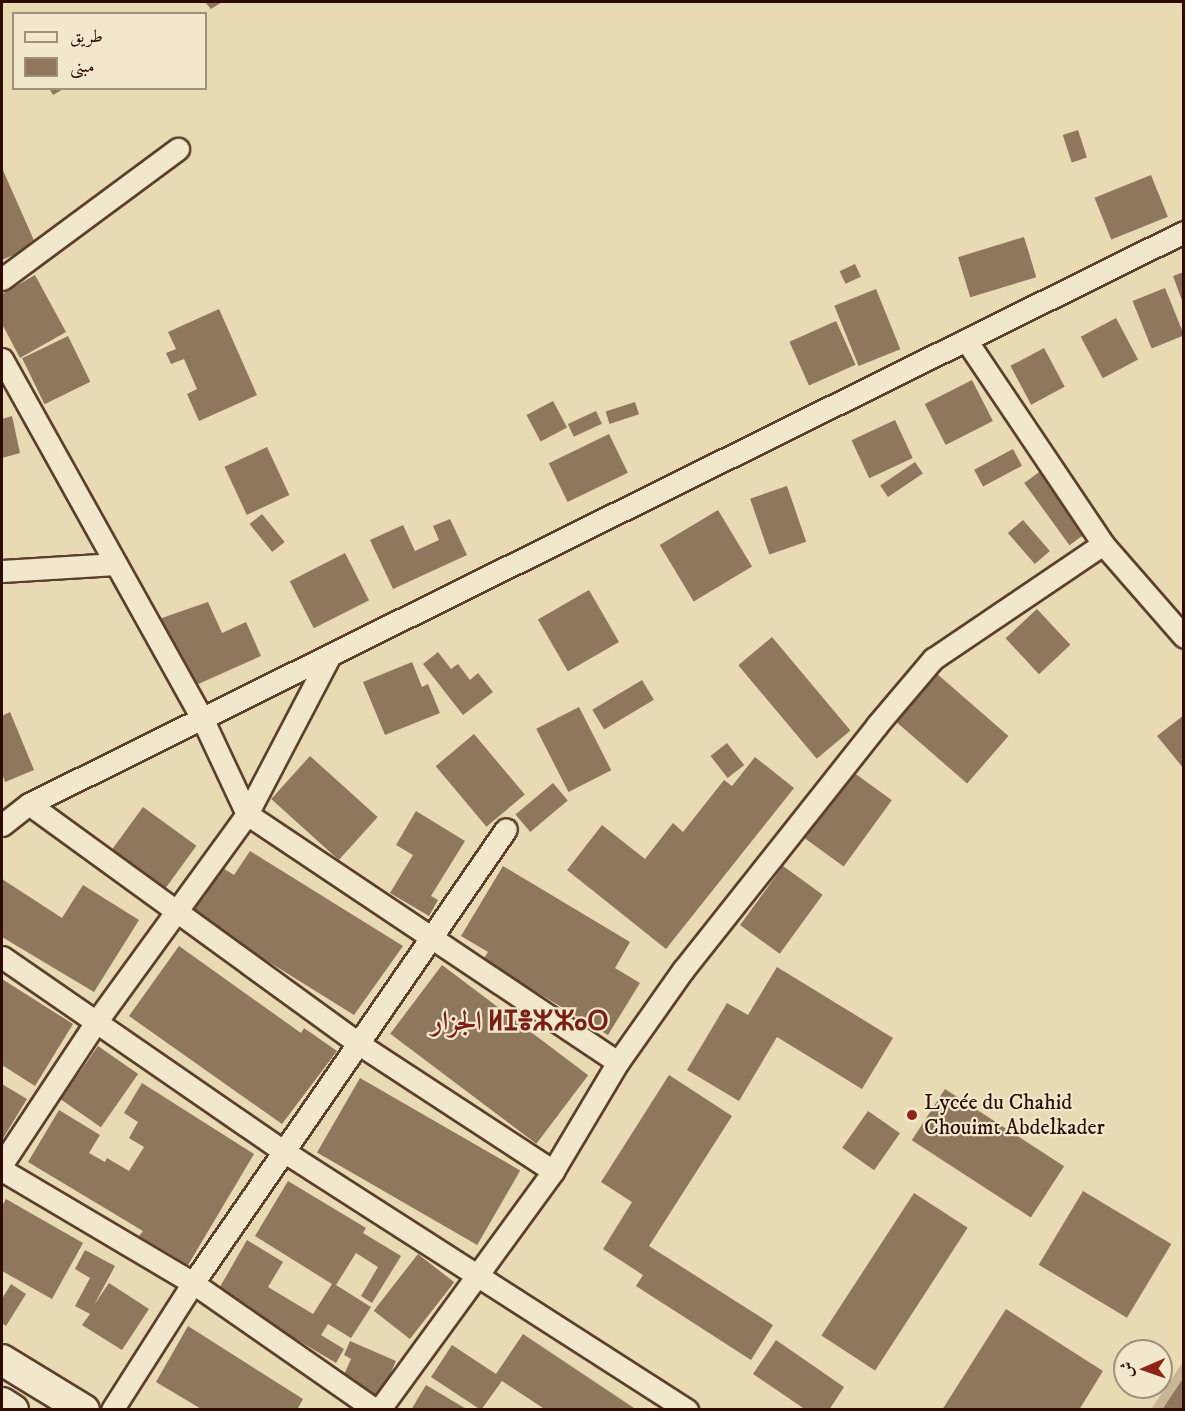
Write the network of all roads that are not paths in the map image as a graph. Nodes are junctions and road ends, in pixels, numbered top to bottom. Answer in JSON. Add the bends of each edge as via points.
{"nodes":[{"id":1,"x":178,"y":149,"type":"dead end"},
{"id":2,"x":1184,"y":232,"type":"edge"},
{"id":3,"x":2,"y":279,"type":"edge"},
{"id":4,"x":966,"y":340,"type":"junction"},
{"id":5,"x":2,"y":359,"type":"edge"},
{"id":6,"x":1103,"y":544,"type":"junction"},
{"id":7,"x":116,"y":564,"type":"junction"},
{"id":8,"x":2,"y":571,"type":"edge"},
{"id":9,"x":1184,"y":637,"type":"edge"},
{"id":10,"x":330,"y":655,"type":"junction"},
{"id":11,"x":202,"y":718,"type":"junction"},
{"id":12,"x":30,"y":804,"type":"junction"},
{"id":13,"x":247,"y":814,"type":"junction"},
{"id":14,"x":2,"y":825,"type":"edge"},
{"id":15,"x":506,"y":829,"type":"dead end"},
{"id":16,"x":180,"y":910,"type":"junction"},
{"id":17,"x":432,"y":940,"type":"junction"},
{"id":18,"x":2,"y":957,"type":"edge"},
{"id":19,"x":96,"y":1022,"type":"junction"},
{"id":20,"x":359,"y":1044,"type":"junction"},
{"id":21,"x":618,"y":1062,"type":"junction"},
{"id":22,"x":285,"y":1152,"type":"junction"},
{"id":23,"x":2,"y":1164,"type":"edge"},
{"id":24,"x":2,"y":1170,"type":"edge"},
{"id":25,"x":554,"y":1171,"type":"junction"},
{"id":26,"x":476,"y":1277,"type":"junction"},
{"id":27,"x":193,"y":1283,"type":"junction"},
{"id":28,"x":2,"y":1360,"type":"edge"},
{"id":29,"x":2,"y":1403,"type":"edge"},
{"id":30,"x":13,"y":1410,"type":"edge"},
{"id":31,"x":84,"y":1410,"type":"edge"},
{"id":32,"x":112,"y":1410,"type":"edge"},
{"id":33,"x":378,"y":1410,"type":"edge"},
{"id":34,"x":687,"y":1410,"type":"edge"}],
"edges":[{"from":1,"to":3,"type":"street"},
{"from":2,"to":4,"type":"street"},
{"from":4,"to":6,"type":"street"},
{"from":4,"to":10,"type":"street"},
{"from":5,"to":7,"type":"street"},
{"from":6,"to":9,"type":"street"},
{"from":6,"to":21,"type":"street","via":[[933,659],[683,970]]},
{"from":7,"to":8,"type":"street"},
{"from":7,"to":11,"type":"street"},
{"from":10,"to":11,"type":"street"},
{"from":10,"to":13,"type":"street"},
{"from":11,"to":12,"type":"street"},
{"from":11,"to":13,"type":"street"},
{"from":12,"to":14,"type":"street"},
{"from":12,"to":16,"type":"street"},
{"from":13,"to":16,"type":"street"},
{"from":13,"to":17,"type":"street"},
{"from":15,"to":17,"type":"street"},
{"from":16,"to":19,"type":"street"},
{"from":16,"to":20,"type":"street"},
{"from":17,"to":20,"type":"street"},
{"from":17,"to":21,"type":"street"},
{"from":18,"to":19,"type":"street"},
{"from":19,"to":22,"type":"street"},
{"from":19,"to":23,"type":"street"},
{"from":20,"to":22,"type":"street"},
{"from":20,"to":25,"type":"street"},
{"from":21,"to":25,"type":"street"},
{"from":22,"to":26,"type":"street"},
{"from":22,"to":27,"type":"street"},
{"from":24,"to":27,"type":"street"},
{"from":25,"to":26,"type":"street"},
{"from":26,"to":33,"type":"street"},
{"from":26,"to":34,"type":"street"},
{"from":27,"to":32,"type":"street"},
{"from":27,"to":33,"type":"street"},
{"from":28,"to":31,"type":"main road"},
{"from":29,"to":30,"type":"main road"}]}
